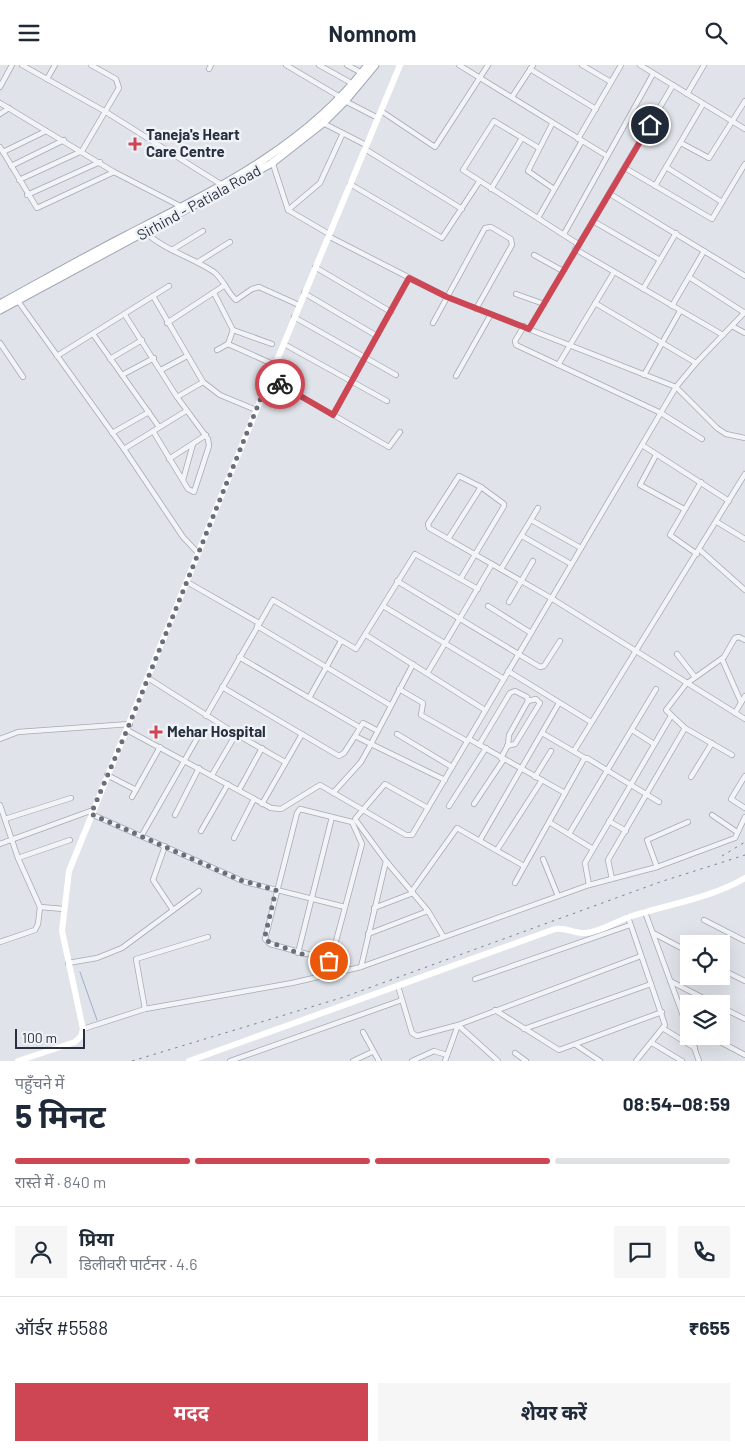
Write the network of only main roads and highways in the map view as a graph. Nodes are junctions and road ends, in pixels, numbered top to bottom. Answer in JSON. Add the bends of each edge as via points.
{"nodes":[{"id":1,"x":368,"y":65,"type":"edge"},
{"id":2,"x":376,"y":65,"type":"edge"},
{"id":3,"x":343,"y":100,"type":"junction"},
{"id":4,"x":271,"y":160,"type":"junction"},
{"id":5,"x":0,"y":304,"type":"edge"},
{"id":6,"x":0,"y":310,"type":"edge"}],
"edges":[{"from":1,"to":3,"type":"main road"},
{"from":2,"to":3,"type":"main road","name":"Sirhind - Patiala Road"},
{"from":3,"to":4,"type":"main road"},
{"from":3,"to":4,"type":"main road","name":"Sirhind - Patiala Road","via":[[323,123]]},
{"from":4,"to":5,"type":"main road"},
{"from":4,"to":6,"type":"main road","name":"Sirhind - Patiala Road","via":[[146,233]]}]}
